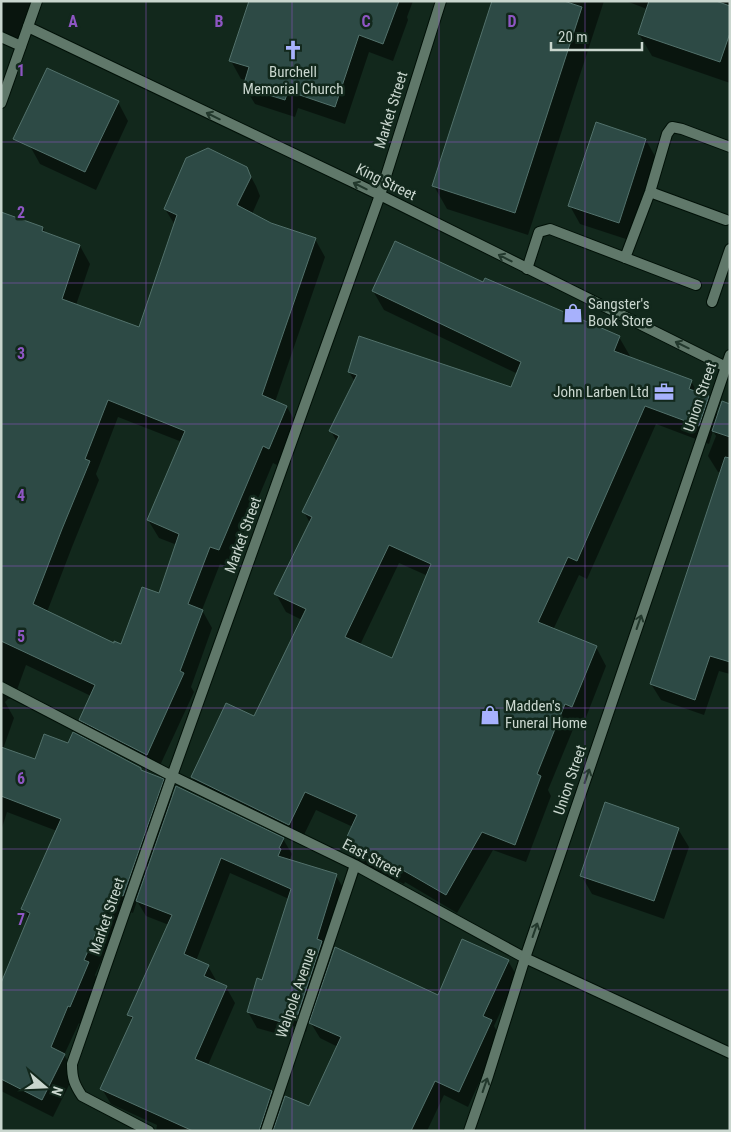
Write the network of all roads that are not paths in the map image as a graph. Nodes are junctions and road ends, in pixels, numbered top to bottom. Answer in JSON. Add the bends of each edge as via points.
{"nodes":[{"id":1,"x":37,"y":1,"type":"edge"},
{"id":2,"x":440,"y":1,"type":"edge"},
{"id":3,"x":28,"y":27,"type":"junction"},
{"id":4,"x":1,"y":37,"type":"edge"},
{"id":5,"x":21,"y":46,"type":"junction"},
{"id":6,"x":1,"y":103,"type":"edge"},
{"id":7,"x":730,"y":147,"type":"edge"},
{"id":8,"x":650,"y":192,"type":"junction"},
{"id":9,"x":380,"y":195,"type":"junction"},
{"id":10,"x":726,"y":220,"type":"dead end"},
{"id":11,"x":730,"y":249,"type":"edge"},
{"id":12,"x":625,"y":258,"type":"junction"},
{"id":13,"x":527,"y":269,"type":"junction"},
{"id":14,"x":696,"y":285,"type":"dead end"},
{"id":15,"x":712,"y":302,"type":"dead end"},
{"id":16,"x":730,"y":355,"type":"edge"},
{"id":17,"x":728,"y":368,"type":"edge"},
{"id":18,"x":1,"y":687,"type":"edge"},
{"id":19,"x":172,"y":776,"type":"junction"},
{"id":20,"x":355,"y":865,"type":"junction"},
{"id":21,"x":525,"y":958,"type":"junction"},
{"id":22,"x":730,"y":1053,"type":"edge"},
{"id":23,"x":149,"y":1131,"type":"edge"},
{"id":24,"x":266,"y":1131,"type":"edge"},
{"id":25,"x":469,"y":1131,"type":"edge"}],
"edges":[{"from":1,"to":3,"type":"street"},
{"from":2,"to":9,"type":"street","name":"Market Street"},
{"from":3,"to":5,"type":"street"},
{"from":9,"to":3,"type":"street","name":"King Street","one_way":true},
{"from":4,"to":5,"type":"street"},
{"from":5,"to":6,"type":"street"},
{"from":7,"to":8,"type":"street","via":[[672,127]]},
{"from":8,"to":10,"type":"street"},
{"from":8,"to":12,"type":"street"},
{"from":13,"to":9,"type":"street","name":"King Street","one_way":true},
{"from":9,"to":19,"type":"street","name":"Market Street"},
{"from":11,"to":15,"type":"street"},
{"from":12,"to":13,"type":"street","via":[[550,229],[539,232]]},
{"from":12,"to":14,"type":"street"},
{"from":17,"to":13,"type":"street","name":"King Street","one_way":true},
{"from":16,"to":17,"type":"street","name":"Union Street"},
{"from":21,"to":17,"type":"street","name":"Union Street","one_way":true},
{"from":18,"to":19,"type":"street","name":"East Street"},
{"from":19,"to":20,"type":"street","name":"East Street"},
{"from":19,"to":23,"type":"street","name":"Market Street","via":[[72,1064],[72,1077],[82,1096]]},
{"from":20,"to":21,"type":"street","name":"East Street"},
{"from":20,"to":24,"type":"street","name":"Walpole Avenue"},
{"from":21,"to":22,"type":"street","name":"East Street"},
{"from":25,"to":21,"type":"street","name":"Union Street","one_way":true}]}
